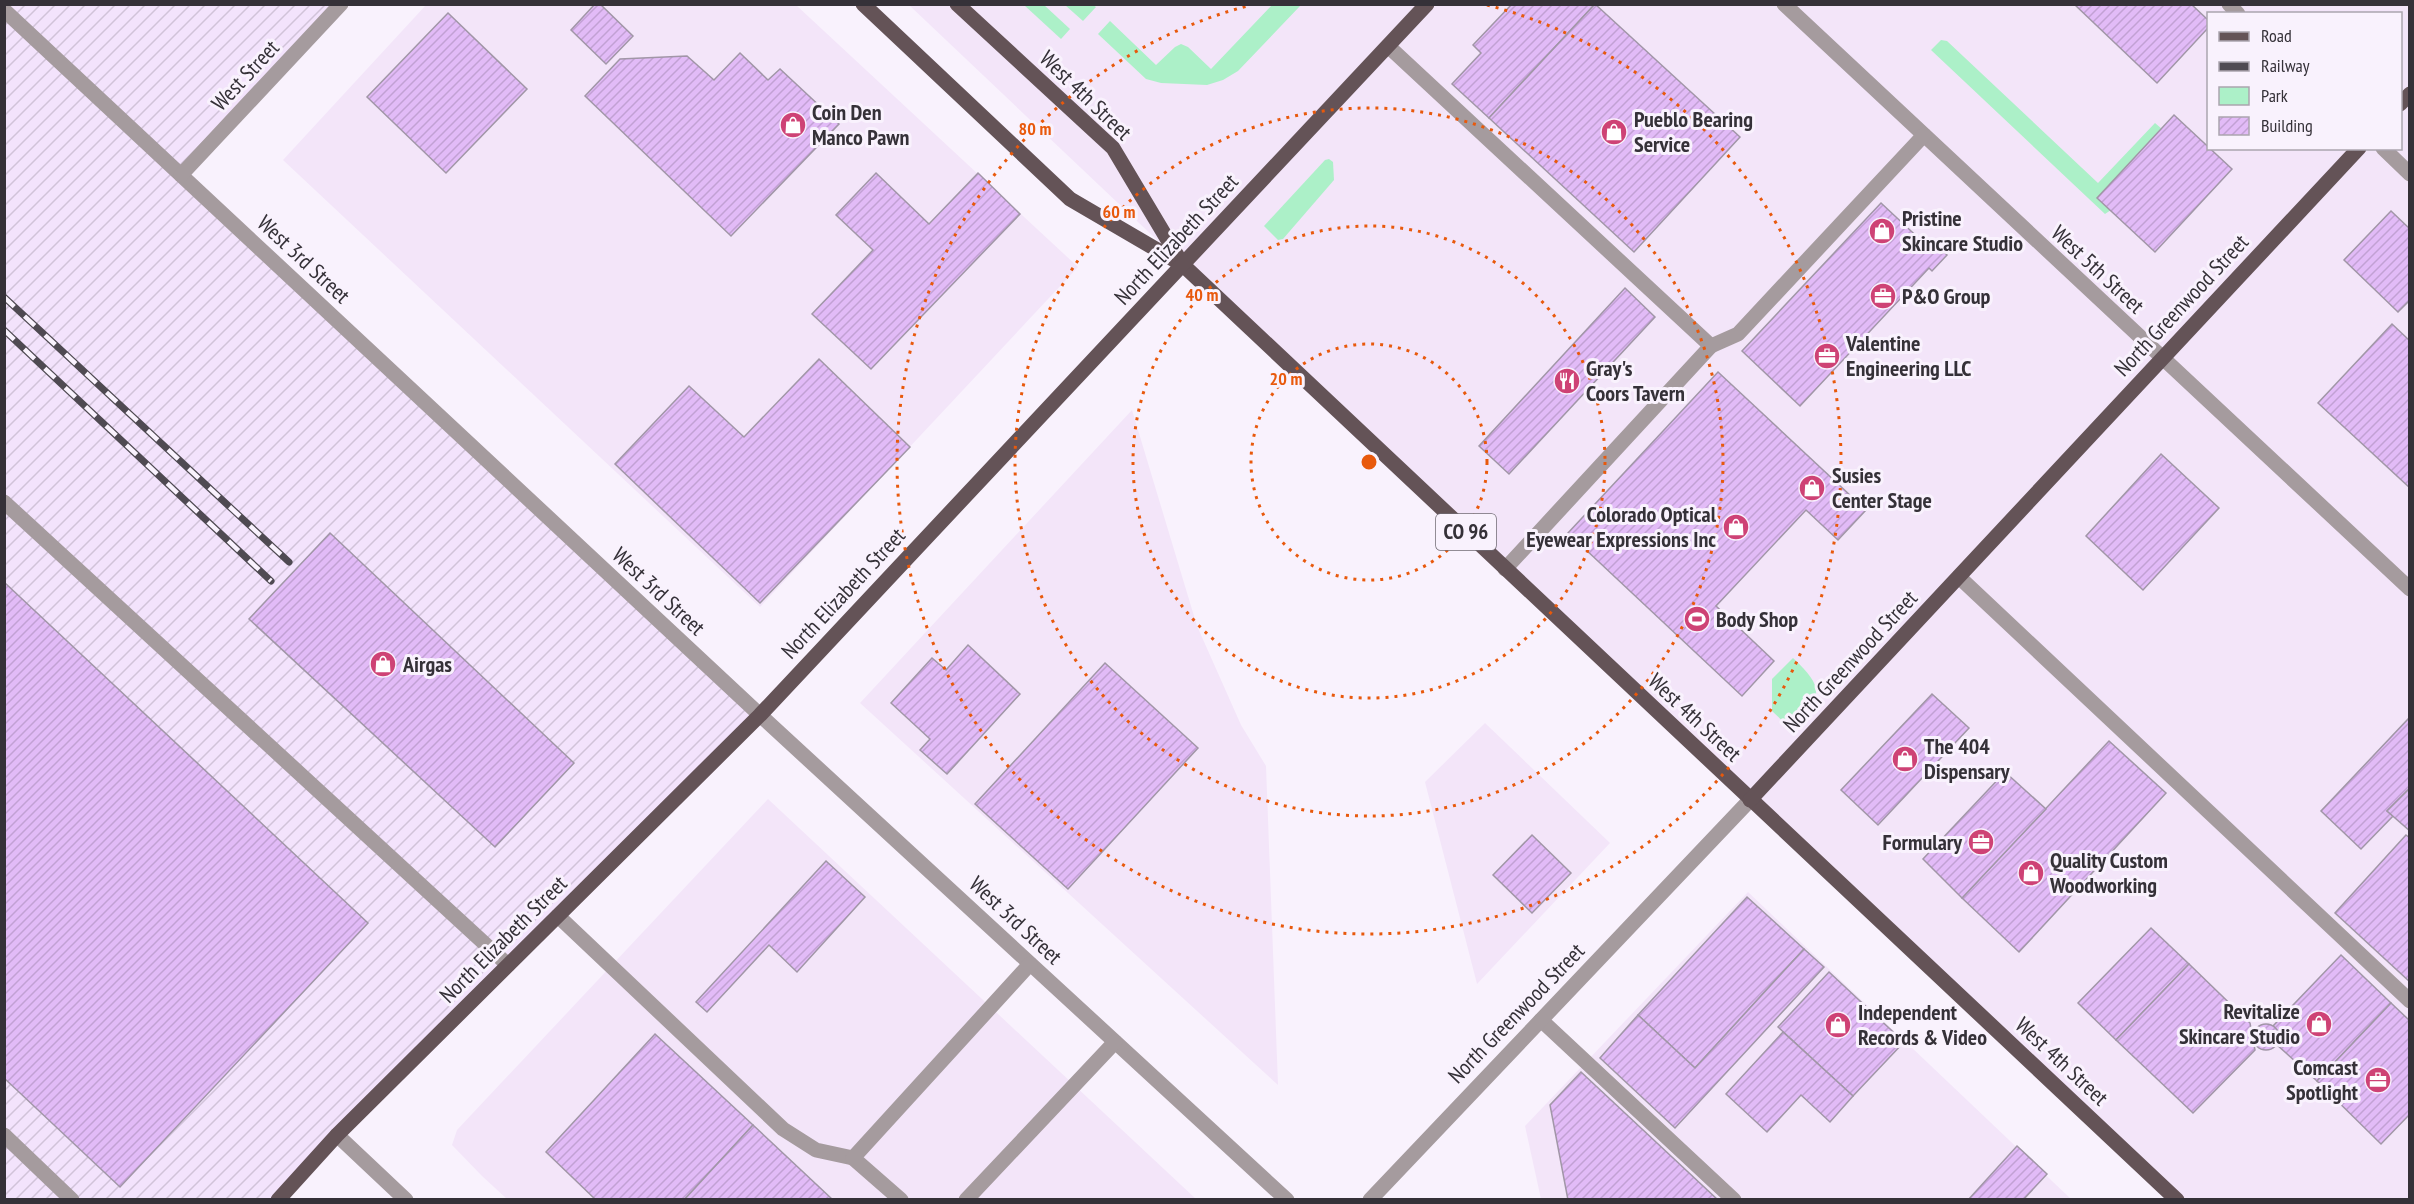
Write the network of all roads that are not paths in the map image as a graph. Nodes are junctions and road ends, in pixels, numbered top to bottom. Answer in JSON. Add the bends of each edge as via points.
{"nodes":[{"id":1,"x":341,"y":4,"type":"edge"},
{"id":2,"x":863,"y":4,"type":"edge"},
{"id":3,"x":957,"y":4,"type":"edge"},
{"id":4,"x":1427,"y":4,"type":"edge"},
{"id":5,"x":1784,"y":4,"type":"edge"},
{"id":6,"x":4,"y":10,"type":"edge"},
{"id":7,"x":1388,"y":46,"type":"junction"},
{"id":8,"x":1924,"y":135,"type":"junction"},
{"id":9,"x":2357,"y":150,"type":"edge"},
{"id":10,"x":2385,"y":150,"type":"edge"},
{"id":11,"x":2409,"y":174,"type":"edge"},
{"id":12,"x":181,"y":176,"type":"junction"},
{"id":13,"x":1183,"y":265,"type":"junction"},
{"id":14,"x":1711,"y":346,"type":"junction"},
{"id":15,"x":2162,"y":359,"type":"junction"},
{"id":16,"x":4,"y":502,"type":"edge"},
{"id":17,"x":1505,"y":569,"type":"junction"},
{"id":18,"x":1959,"y":576,"type":"junction"},
{"id":19,"x":2409,"y":589,"type":"edge"},
{"id":20,"x":760,"y":715,"type":"junction"},
{"id":21,"x":1750,"y":800,"type":"junction"},
{"id":22,"x":558,"y":916,"type":"junction"},
{"id":23,"x":1030,"y":964,"type":"junction"},
{"id":24,"x":508,"y":965,"type":"junction"},
{"id":25,"x":2409,"y":1001,"type":"edge"},
{"id":26,"x":1541,"y":1020,"type":"junction"},
{"id":27,"x":1115,"y":1042,"type":"junction"},
{"id":28,"x":4,"y":1135,"type":"edge"},
{"id":29,"x":337,"y":1135,"type":"junction"},
{"id":30,"x":853,"y":1158,"type":"junction"},
{"id":31,"x":72,"y":1200,"type":"edge"},
{"id":32,"x":278,"y":1200,"type":"edge"},
{"id":33,"x":406,"y":1200,"type":"edge"},
{"id":34,"x":901,"y":1200,"type":"edge"},
{"id":35,"x":966,"y":1200,"type":"edge"},
{"id":36,"x":1287,"y":1200,"type":"edge"},
{"id":37,"x":1370,"y":1200,"type":"edge"},
{"id":38,"x":1734,"y":1200,"type":"edge"},
{"id":39,"x":2177,"y":1200,"type":"edge"}],
"edges":[{"from":1,"to":12,"type":"street","name":"West Street"},
{"from":2,"to":13,"type":"main road","name":"West 4th Street","number":"CO 96","via":[[1070,199]]},
{"from":3,"to":13,"type":"main road","name":"West 4th Street","number":"CO 96","via":[[1113,148]]},
{"from":4,"to":7,"type":"main road","name":"North Elizabeth Street"},
{"from":5,"to":8,"type":"street","name":"West 5th Street"},
{"from":6,"to":12,"type":"street","name":"West 3rd Street"},
{"from":7,"to":13,"type":"main road","name":"North Elizabeth Street"},
{"from":7,"to":14,"type":"street"},
{"from":8,"to":14,"type":"street","via":[[1738,334]]},
{"from":8,"to":15,"type":"street","name":"West 5th Street"},
{"from":9,"to":15,"type":"main road","name":"North Greenwood Street"},
{"from":10,"to":11,"type":"street"},
{"from":12,"to":20,"type":"street","name":"West 3rd Street"},
{"from":13,"to":17,"type":"main road","name":"West 4th Street","number":"CO 96"},
{"from":13,"to":20,"type":"main road","name":"North Elizabeth Street"},
{"from":14,"to":17,"type":"street"},
{"from":15,"to":18,"type":"main road","name":"North Greenwood Street"},
{"from":15,"to":19,"type":"street","name":"West 5th Street"},
{"from":16,"to":24,"type":"street"},
{"from":17,"to":21,"type":"main road","name":"West 4th Street","number":"CO 96"},
{"from":18,"to":21,"type":"main road","name":"North Greenwood Street"},
{"from":18,"to":25,"type":"street"},
{"from":20,"to":22,"type":"main road","name":"North Elizabeth Street"},
{"from":20,"to":23,"type":"street","name":"West 3rd Street"},
{"from":21,"to":26,"type":"street","name":"North Greenwood Street"},
{"from":21,"to":39,"type":"main road","name":"West 4th Street","number":"CO 96"},
{"from":22,"to":24,"type":"main road","name":"North Elizabeth Street"},
{"from":22,"to":30,"type":"street","via":[[783,1129],[816,1150]]},
{"from":23,"to":27,"type":"street","name":"West 3rd Street"},
{"from":23,"to":30,"type":"street"},
{"from":24,"to":29,"type":"main road","name":"North Elizabeth Street"},
{"from":26,"to":37,"type":"street","name":"North Greenwood Street"},
{"from":26,"to":38,"type":"street"},
{"from":27,"to":35,"type":"street"},
{"from":27,"to":36,"type":"street","name":"West 3rd Street"},
{"from":28,"to":31,"type":"street"},
{"from":29,"to":32,"type":"main road","name":"North Elizabeth Street"},
{"from":29,"to":33,"type":"street"},
{"from":30,"to":34,"type":"street"}]}
